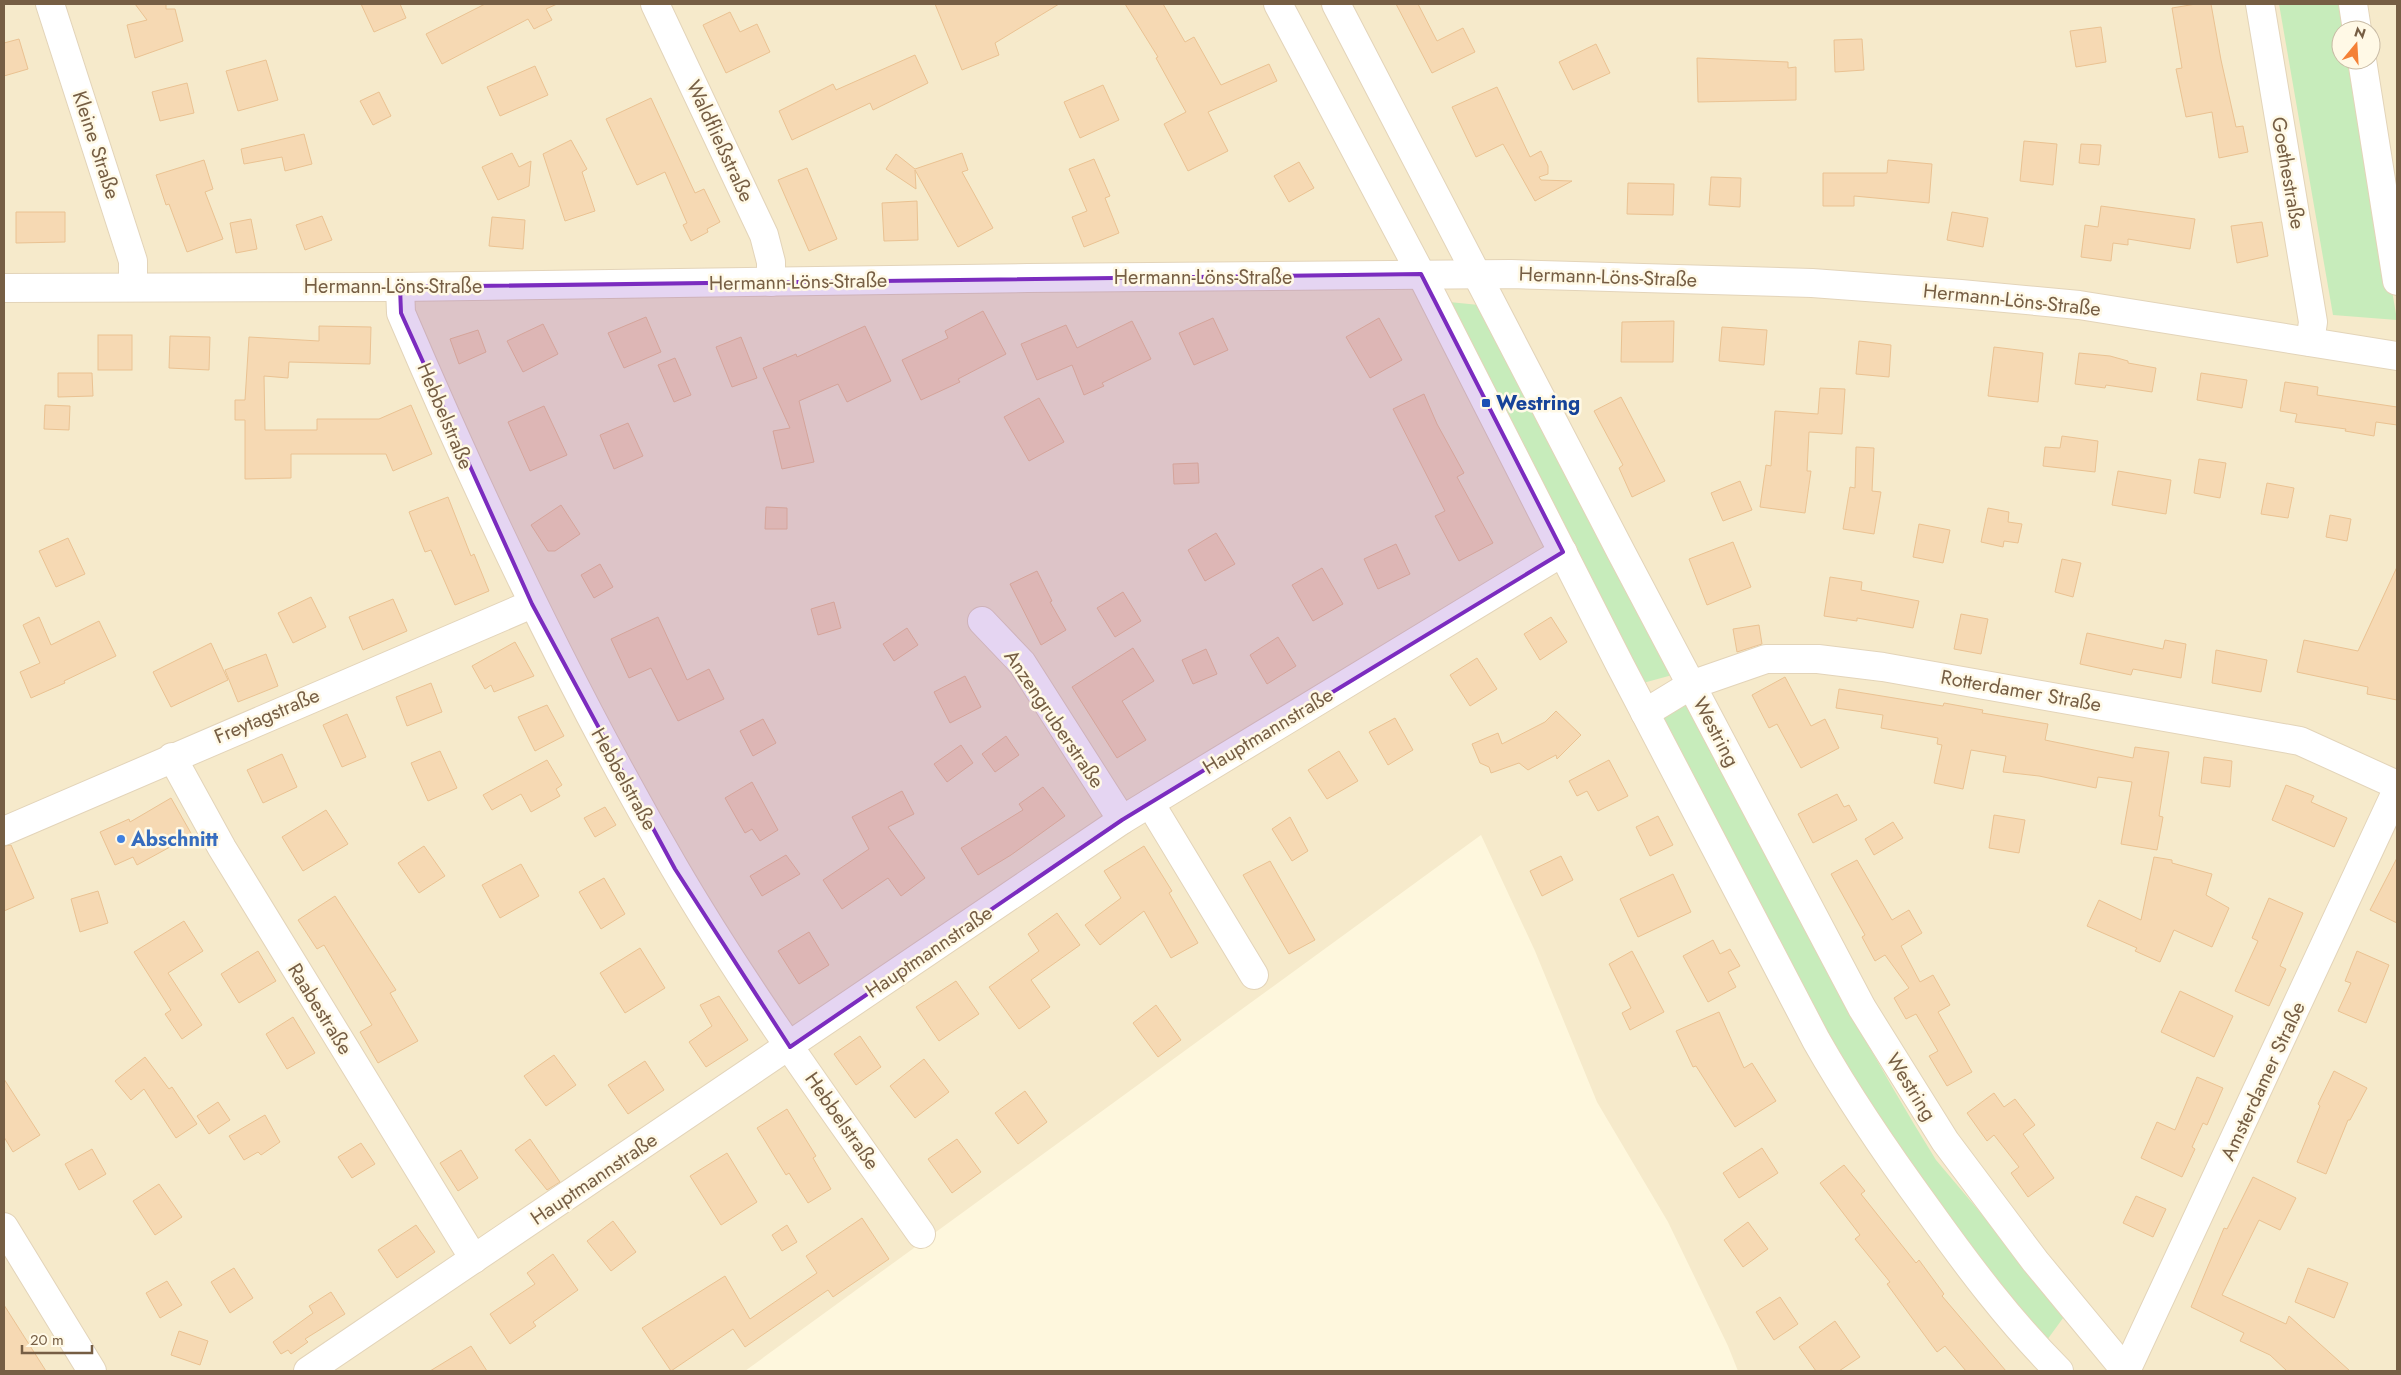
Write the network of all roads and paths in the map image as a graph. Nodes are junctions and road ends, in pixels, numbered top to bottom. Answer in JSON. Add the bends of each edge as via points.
{"nodes":[{"id":1,"x":50,"y":4,"type":"edge"},
{"id":2,"x":654,"y":4,"type":"edge"},
{"id":3,"x":1278,"y":4,"type":"edge"},
{"id":4,"x":1336,"y":4,"type":"edge"},
{"id":5,"x":2260,"y":4,"type":"edge"},
{"id":6,"x":2353,"y":4,"type":"edge"},
{"id":7,"x":2355,"y":20,"type":"edge"},
{"id":8,"x":2364,"y":70,"type":"edge"},
{"id":9,"x":1421,"y":274,"type":"junction"},
{"id":10,"x":1477,"y":274,"type":"junction"},
{"id":11,"x":2397,"y":281,"type":"edge"},
{"id":12,"x":771,"y":282,"type":"junction"},
{"id":13,"x":133,"y":287,"type":"junction"},
{"id":14,"x":400,"y":287,"type":"junction"},
{"id":15,"x":4,"y":288,"type":"edge"},
{"id":16,"x":2310,"y":342,"type":"junction"},
{"id":17,"x":2397,"y":356,"type":"edge"},
{"id":18,"x":1563,"y":552,"type":"junction"},
{"id":19,"x":532,"y":604,"type":"junction"},
{"id":20,"x":982,"y":621,"type":"dead end"},
{"id":21,"x":1690,"y":685,"type":"junction"},
{"id":22,"x":1645,"y":713,"type":"junction"},
{"id":23,"x":172,"y":757,"type":"junction"},
{"id":24,"x":2397,"y":785,"type":"edge"},
{"id":25,"x":2397,"y":790,"type":"edge"},
{"id":26,"x":1150,"y":802,"type":"junction"},
{"id":27,"x":1122,"y":820,"type":"junction"},
{"id":28,"x":4,"y":831,"type":"edge"},
{"id":29,"x":1254,"y":976,"type":"dead end"},
{"id":30,"x":790,"y":1047,"type":"junction"},
{"id":31,"x":4,"y":1227,"type":"edge"},
{"id":32,"x":921,"y":1234,"type":"dead end"},
{"id":33,"x":474,"y":1259,"type":"junction"},
{"id":34,"x":92,"y":1371,"type":"edge"},
{"id":35,"x":308,"y":1371,"type":"edge"},
{"id":36,"x":2060,"y":1371,"type":"edge"},
{"id":37,"x":2126,"y":1371,"type":"edge"}],
"edges":[{"from":1,"to":13,"type":"street","name":"Kleine Straße","via":[[133,261]]},
{"from":2,"to":12,"type":"street","name":"Waldfließstraße","via":[[764,235],[771,262]]},
{"from":3,"to":9,"type":"street"},
{"from":4,"to":10,"type":"street","name":"Westring"},
{"from":5,"to":16,"type":"street","name":"Goethestraße","via":[[2313,322]]},
{"from":6,"to":7,"type":"street"},
{"from":8,"to":11,"type":"street"},
{"from":9,"to":10,"type":"street","name":"Hermann-Löns-Straße"},
{"from":9,"to":12,"type":"street","name":"Hermann-Löns-Straße"},
{"from":9,"to":18,"type":"street"},
{"from":10,"to":16,"type":"street","name":"Hermann-Löns-Straße","via":[[1812,283],[1961,294],[2079,305]]},
{"from":10,"to":21,"type":"street","name":"Westring"},
{"from":12,"to":14,"type":"street","name":"Hermann-Löns-Straße"},
{"from":13,"to":14,"type":"street","name":"Hermann-Löns-Straße"},
{"from":13,"to":15,"type":"street","name":"Hermann-Löns-Straße"},
{"from":14,"to":19,"type":"street","name":"Hebbelstraße","via":[[401,313],[466,466]]},
{"from":16,"to":17,"type":"street","name":"Hermann-Löns-Straße"},
{"from":18,"to":22,"type":"street"},
{"from":18,"to":26,"type":"street","name":"Hauptmannstraße"},
{"from":19,"to":23,"type":"street","name":"Freytagstraße"},
{"from":19,"to":30,"type":"street","name":"Hebbelstraße","via":[[596,730],[675,869]]},
{"from":20,"to":27,"type":"street","name":"Anzengruberstraße","via":[[1022,663]]},
{"from":21,"to":22,"type":"street","name":"Rotterdamer Straße"},
{"from":21,"to":24,"type":"street","name":"Rotterdamer Straße","via":[[1766,659],[1818,659],[1883,667],[2300,741]]},
{"from":21,"to":37,"type":"street","name":"Westring","via":[[1862,1008],[1911,1090],[2035,1261]]},
{"from":22,"to":36,"type":"street","via":[[1850,1100],[1972,1271]]},
{"from":23,"to":28,"type":"street","name":"Freytagstraße"},
{"from":23,"to":33,"type":"street","name":"Raabestraße","via":[[227,856]]},
{"from":25,"to":37,"type":"street","name":"Amsterdamer Straße"},
{"from":26,"to":27,"type":"street","name":"Hauptmannstraße"},
{"from":26,"to":29,"type":"street"},
{"from":27,"to":30,"type":"street","name":"Hauptmannstraße"},
{"from":30,"to":32,"type":"street","name":"Hebbelstraße"},
{"from":30,"to":33,"type":"street","name":"Hauptmannstraße"},
{"from":31,"to":34,"type":"street"},
{"from":33,"to":35,"type":"street","name":"Hauptmannstraße"}]}
